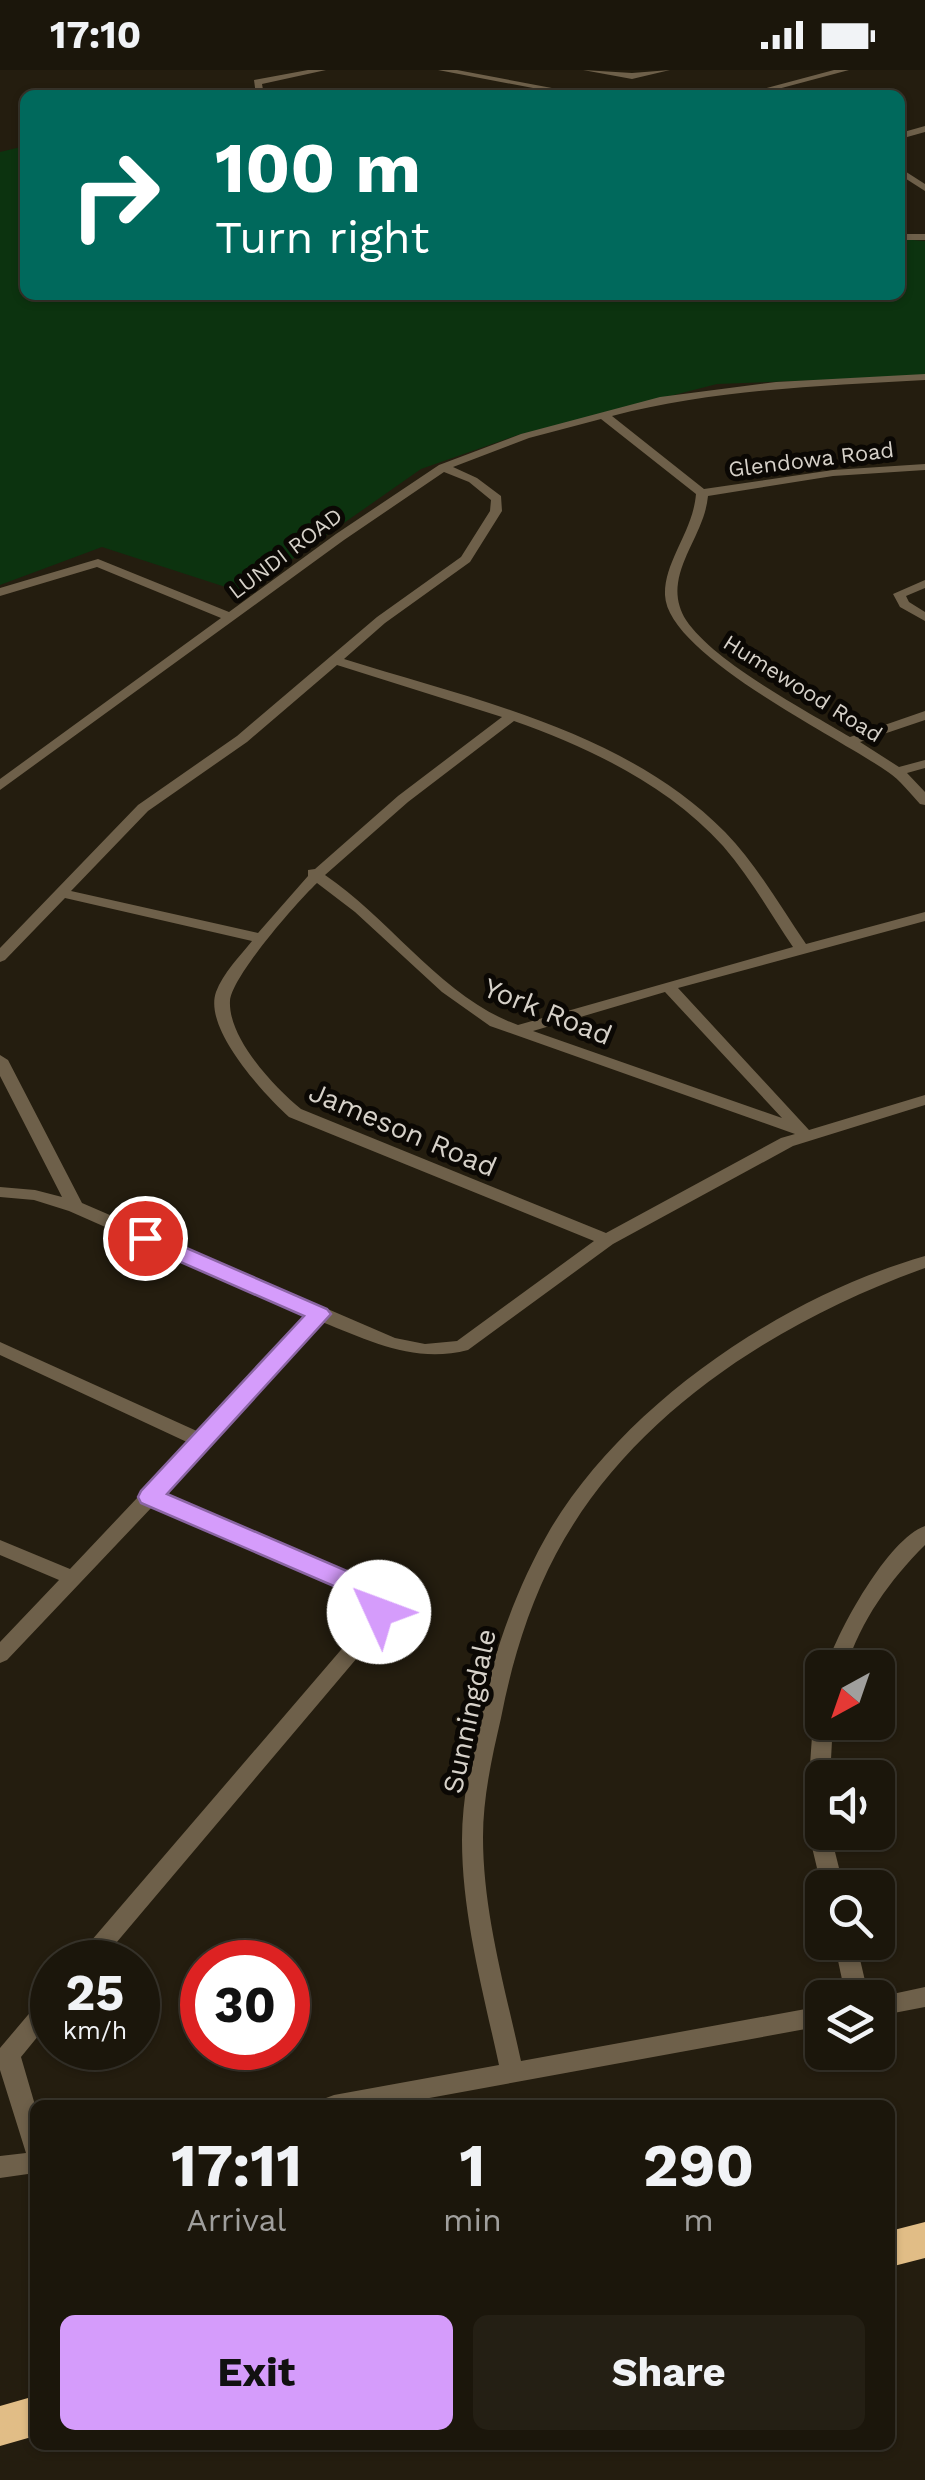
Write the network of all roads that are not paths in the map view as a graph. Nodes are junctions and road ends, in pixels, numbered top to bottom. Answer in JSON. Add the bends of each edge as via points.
{"nodes":[{"id":1,"x":322,"y":70,"type":"edge"},
{"id":2,"x":444,"y":70,"type":"edge"},
{"id":3,"x":586,"y":70,"type":"edge"},
{"id":4,"x":666,"y":70,"type":"edge"},
{"id":5,"x":845,"y":70,"type":"edge"},
{"id":6,"x":259,"y":90,"type":"edge"},
{"id":7,"x":557,"y":90,"type":"edge"},
{"id":8,"x":764,"y":90,"type":"edge"},
{"id":9,"x":925,"y":377,"type":"edge"},
{"id":10,"x":603,"y":415,"type":"junction"},
{"id":11,"x":444,"y":466,"type":"junction"},
{"id":12,"x":925,"y":467,"type":"edge"},
{"id":13,"x":702,"y":492,"type":"junction"},
{"id":14,"x":925,"y":584,"type":"edge"},
{"id":15,"x":0,"y":592,"type":"edge"},
{"id":16,"x":925,"y":616,"type":"edge"},
{"id":17,"x":232,"y":618,"type":"junction"},
{"id":18,"x":335,"y":660,"type":"junction"},
{"id":19,"x":925,"y":715,"type":"edge"},
{"id":20,"x":509,"y":718,"type":"junction"},
{"id":21,"x":851,"y":741,"type":"junction"},
{"id":22,"x":925,"y":764,"type":"edge"},
{"id":23,"x":898,"y":772,"type":"junction"},
{"id":24,"x":0,"y":783,"type":"edge"},
{"id":25,"x":925,"y":802,"type":"edge"},
{"id":26,"x":314,"y":873,"type":"junction"},
{"id":27,"x":65,"y":894,"type":"junction"},
{"id":28,"x":925,"y":916,"type":"edge"},
{"id":29,"x":261,"y":938,"type":"junction"},
{"id":30,"x":802,"y":948,"type":"junction"},
{"id":31,"x":0,"y":957,"type":"edge"},
{"id":32,"x":668,"y":986,"type":"junction"},
{"id":33,"x":516,"y":1032,"type":"junction"},
{"id":34,"x":0,"y":1060,"type":"edge"},
{"id":35,"x":925,"y":1100,"type":"edge"},
{"id":36,"x":802,"y":1133,"type":"junction"},
{"id":37,"x":0,"y":1192,"type":"edge"},
{"id":38,"x":75,"y":1207,"type":"junction"},
{"id":39,"x":608,"y":1240,"type":"junction"},
{"id":40,"x":925,"y":1262,"type":"edge"},
{"id":41,"x":319,"y":1314,"type":"junction"},
{"id":42,"x":0,"y":1348,"type":"edge"},
{"id":43,"x":200,"y":1440,"type":"junction"},
{"id":44,"x":150,"y":1497,"type":"junction"},
{"id":45,"x":925,"y":1533,"type":"edge"},
{"id":46,"x":0,"y":1548,"type":"edge"},
{"id":47,"x":72,"y":1578,"type":"junction"},
{"id":48,"x":845,"y":1650,"type":"edge"},
{"id":49,"x":0,"y":1655,"type":"edge"},
{"id":50,"x":822,"y":1740,"type":"edge"},
{"id":51,"x":829,"y":1870,"type":"edge"},
{"id":52,"x":106,"y":1940,"type":"edge"},
{"id":53,"x":925,"y":1997,"type":"edge"},
{"id":54,"x":895,"y":2003,"type":"edge"},
{"id":55,"x":805,"y":2019,"type":"edge"},
{"id":56,"x":30,"y":2028,"type":"edge"},
{"id":57,"x":4,"y":2057,"type":"edge"},
{"id":58,"x":512,"y":2071,"type":"junction"},
{"id":59,"x":360,"y":2100,"type":"edge"},
{"id":60,"x":30,"y":2133,"type":"edge"},
{"id":61,"x":30,"y":2163,"type":"edge"},
{"id":62,"x":0,"y":2168,"type":"edge"},
{"id":63,"x":925,"y":2240,"type":"edge"},
{"id":64,"x":895,"y":2248,"type":"edge"},
{"id":65,"x":30,"y":2405,"type":"edge"},
{"id":66,"x":0,"y":2408,"type":"edge"},
{"id":67,"x":30,"y":2417,"type":"edge"},
{"id":68,"x":0,"y":2426,"type":"edge"}],
"edges":[{"from":1,"to":6,"type":"street","via":[[257,82]]},
{"from":2,"to":7,"type":"street"},
{"from":3,"to":4,"type":"street","via":[[628,76]]},
{"from":5,"to":8,"type":"street"},
{"from":9,"to":10,"type":"street","name":"LUNDI ROAD","via":[[739,389]]},
{"from":10,"to":11,"type":"street","name":"LUNDI ROAD"},
{"from":10,"to":13,"type":"street"},
{"from":11,"to":17,"type":"street","name":"LUNDI ROAD"},
{"from":11,"to":18,"type":"street","via":[[487,488],[497,498],[496,511],[466,559]]},
{"from":12,"to":13,"type":"street","name":"Glendowa Road"},
{"from":13,"to":21,"type":"street","name":"Humewood Road","via":[[702,521],[674,570],[671,604],[684,626],[725,665]]},
{"from":14,"to":16,"type":"street","via":[[900,594]]},
{"from":15,"to":17,"type":"street","via":[[98,563]]},
{"from":17,"to":24,"type":"street","name":"LUNDI ROAD"},
{"from":18,"to":20,"type":"street"},
{"from":18,"to":27,"type":"street","via":[[242,739],[143,808]]},
{"from":19,"to":21,"type":"street"},
{"from":20,"to":26,"type":"street","name":"Jameson Road"},
{"from":20,"to":30,"type":"street","via":[[608,757],[713,827]]},
{"from":21,"to":23,"type":"street","name":"Humewood Road"},
{"from":22,"to":23,"type":"street"},
{"from":23,"to":25,"type":"street","name":"Humewood Road"},
{"from":26,"to":29,"type":"street","name":"Jameson Road"},
{"from":26,"to":33,"type":"street","name":"York Road","via":[[469,1008]]},
{"from":27,"to":29,"type":"street"},
{"from":27,"to":31,"type":"street"},
{"from":28,"to":30,"type":"street"},
{"from":29,"to":39,"type":"street","name":"Jameson Road","via":[[221,1004],[274,1097],[328,1129]]},
{"from":30,"to":32,"type":"street"},
{"from":32,"to":33,"type":"street"},
{"from":32,"to":36,"type":"street"},
{"from":33,"to":36,"type":"street","name":"York Road"},
{"from":34,"to":38,"type":"street"},
{"from":35,"to":36,"type":"street"},
{"from":36,"to":39,"type":"street"},
{"from":37,"to":38,"type":"street"},
{"from":38,"to":41,"type":"street"},
{"from":39,"to":41,"type":"street","via":[[462,1346],[442,1352],[417,1351]]},
{"from":40,"to":58,"type":"street","name":"Sunningdale","via":[[824,1302],[735,1356],[654,1418],[561,1528],[528,1590],[504,1652],[479,1775],[472,1852]]},
{"from":41,"to":43,"type":"street"},
{"from":42,"to":43,"type":"street"},
{"from":43,"to":44,"type":"street"},
{"from":44,"to":47,"type":"street"},
{"from":44,"to":52,"type":"street","via":[[366,1590],[379,1612]]},
{"from":45,"to":48,"type":"street","via":[[867,1604]]},
{"from":46,"to":47,"type":"street"},
{"from":47,"to":49,"type":"street"},
{"from":50,"to":51,"type":"street","via":[[818,1822]]},
{"from":53,"to":54,"type":"street"},
{"from":55,"to":58,"type":"street"},
{"from":56,"to":57,"type":"street"},
{"from":57,"to":60,"type":"street"},
{"from":58,"to":59,"type":"street"},
{"from":61,"to":62,"type":"street"},
{"from":63,"to":64,"type":"highway"},
{"from":65,"to":66,"type":"highway"},
{"from":67,"to":68,"type":"highway"}]}
